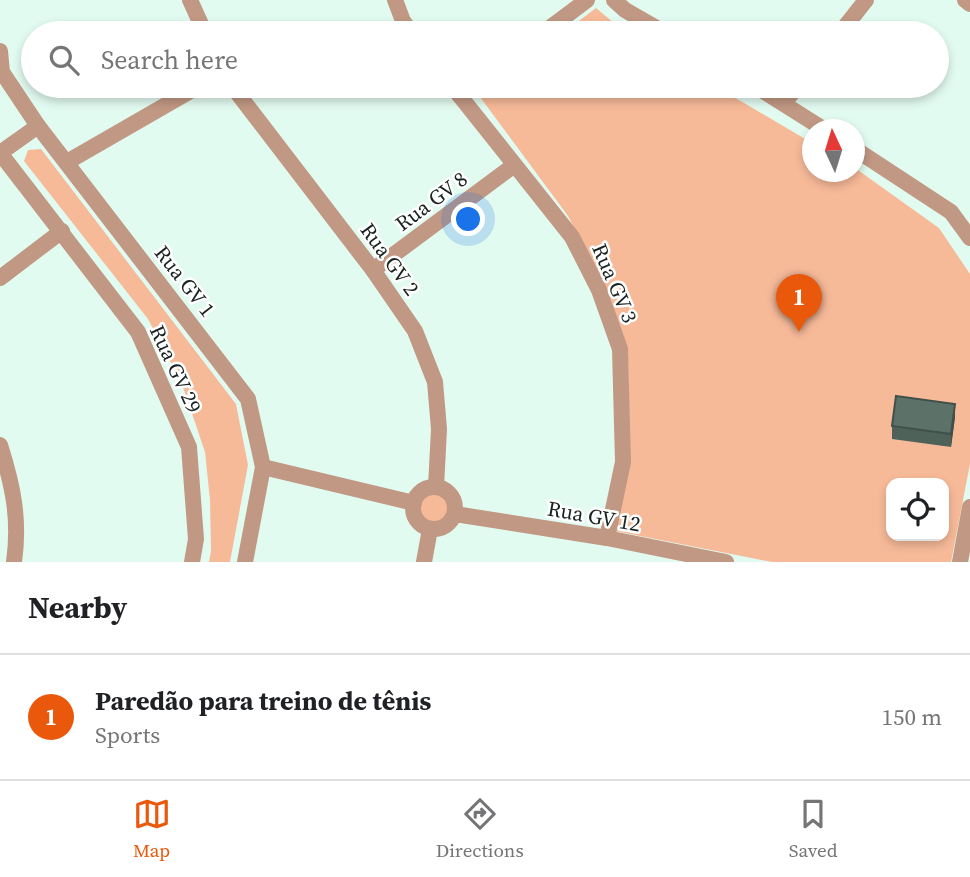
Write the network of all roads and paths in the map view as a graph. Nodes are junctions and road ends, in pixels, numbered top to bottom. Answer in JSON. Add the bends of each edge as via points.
{"nodes":[{"id":1,"x":190,"y":0,"type":"edge"},
{"id":2,"x":395,"y":0,"type":"edge"},
{"id":3,"x":587,"y":0,"type":"edge"},
{"id":4,"x":614,"y":0,"type":"edge"},
{"id":5,"x":866,"y":0,"type":"edge"},
{"id":6,"x":965,"y":0,"type":"edge"},
{"id":7,"x":970,"y":4,"type":"edge"},
{"id":8,"x":200,"y":21,"type":"edge"},
{"id":9,"x":403,"y":21,"type":"edge"},
{"id":10,"x":559,"y":21,"type":"edge"},
{"id":11,"x":644,"y":21,"type":"edge"},
{"id":12,"x":849,"y":21,"type":"edge"},
{"id":13,"x":0,"y":51,"type":"edge"},
{"id":14,"x":178,"y":98,"type":"edge"},
{"id":15,"x":242,"y":98,"type":"edge"},
{"id":16,"x":461,"y":98,"type":"edge"},
{"id":17,"x":775,"y":98,"type":"edge"},
{"id":18,"x":788,"y":98,"type":"edge"},
{"id":19,"x":784,"y":103,"type":"junction"},
{"id":20,"x":808,"y":119,"type":"edge"},
{"id":21,"x":38,"y":126,"type":"junction"},
{"id":22,"x":0,"y":153,"type":"edge"},
{"id":23,"x":865,"y":156,"type":"edge"},
{"id":24,"x":67,"y":162,"type":"junction"},
{"id":25,"x":513,"y":166,"type":"junction"},
{"id":26,"x":62,"y":232,"type":"junction"},
{"id":27,"x":970,"y":238,"type":"edge"},
{"id":28,"x":373,"y":270,"type":"junction"},
{"id":29,"x":0,"y":278,"type":"edge"},
{"id":30,"x":0,"y":445,"type":"edge"},
{"id":31,"x":263,"y":467,"type":"junction"},
{"id":32,"x":436,"y":487,"type":"junction"},
{"id":33,"x":414,"y":503,"type":"junction"},
{"id":34,"x":970,"y":507,"type":"edge"},
{"id":35,"x":455,"y":514,"type":"junction"},
{"id":36,"x":430,"y":529,"type":"junction"},
{"id":37,"x":607,"y":538,"type":"junction"},
{"id":38,"x":14,"y":562,"type":"edge"},
{"id":39,"x":192,"y":562,"type":"edge"},
{"id":40,"x":245,"y":562,"type":"edge"},
{"id":41,"x":424,"y":562,"type":"edge"},
{"id":42,"x":726,"y":562,"type":"edge"},
{"id":43,"x":960,"y":562,"type":"edge"}],
"edges":[{"from":1,"to":8,"type":"street"},
{"from":2,"to":9,"type":"street"},
{"from":3,"to":10,"type":"street"},
{"from":4,"to":11,"type":"street"},
{"from":5,"to":12,"type":"street"},
{"from":6,"to":7,"type":"street"},
{"from":13,"to":21,"type":"street","name":"Rua GV 1","via":[[2,72]]},
{"from":14,"to":24,"type":"street"},
{"from":15,"to":28,"type":"street","name":"Rua GV 2"},
{"from":16,"to":25,"type":"street","name":"Rua GV 3"},
{"from":17,"to":19,"type":"street"},
{"from":18,"to":19,"type":"street"},
{"from":19,"to":20,"type":"street"},
{"from":21,"to":22,"type":"street"},
{"from":21,"to":24,"type":"street","name":"Rua GV 1"},
{"from":22,"to":26,"type":"street","name":"Rua GV 29"},
{"from":23,"to":27,"type":"street","via":[[951,212]]},
{"from":24,"to":31,"type":"street","name":"Rua GV 1","via":[[248,398]]},
{"from":25,"to":28,"type":"street","name":"Rua GV 8"},
{"from":25,"to":37,"type":"street","name":"Rua GV 3","via":[[572,237],[599,290],[620,349],[623,462]]},
{"from":26,"to":29,"type":"street"},
{"from":26,"to":39,"type":"street","name":"Rua GV 29","via":[[138,332],[189,447],[196,539]]},
{"from":28,"to":32,"type":"street","name":"Rua GV 2","via":[[415,331],[435,382],[439,429]]},
{"from":30,"to":38,"type":"street","via":[[14,496],[18,532]]},
{"from":31,"to":33,"type":"street"},
{"from":31,"to":40,"type":"street","name":"Rua GV 1"},
{"from":32,"to":33,"type":"street","via":[[425,489]]},
{"from":32,"to":35,"type":"street","via":[[453,498]]},
{"from":33,"to":36,"type":"street","via":[[417,520]]},
{"from":34,"to":43,"type":"street"},
{"from":35,"to":36,"type":"street","via":[[448,524]]},
{"from":35,"to":37,"type":"street","name":"Rua GV 12"},
{"from":36,"to":41,"type":"street"},
{"from":37,"to":42,"type":"street","name":"Rua GV 12"}]}
